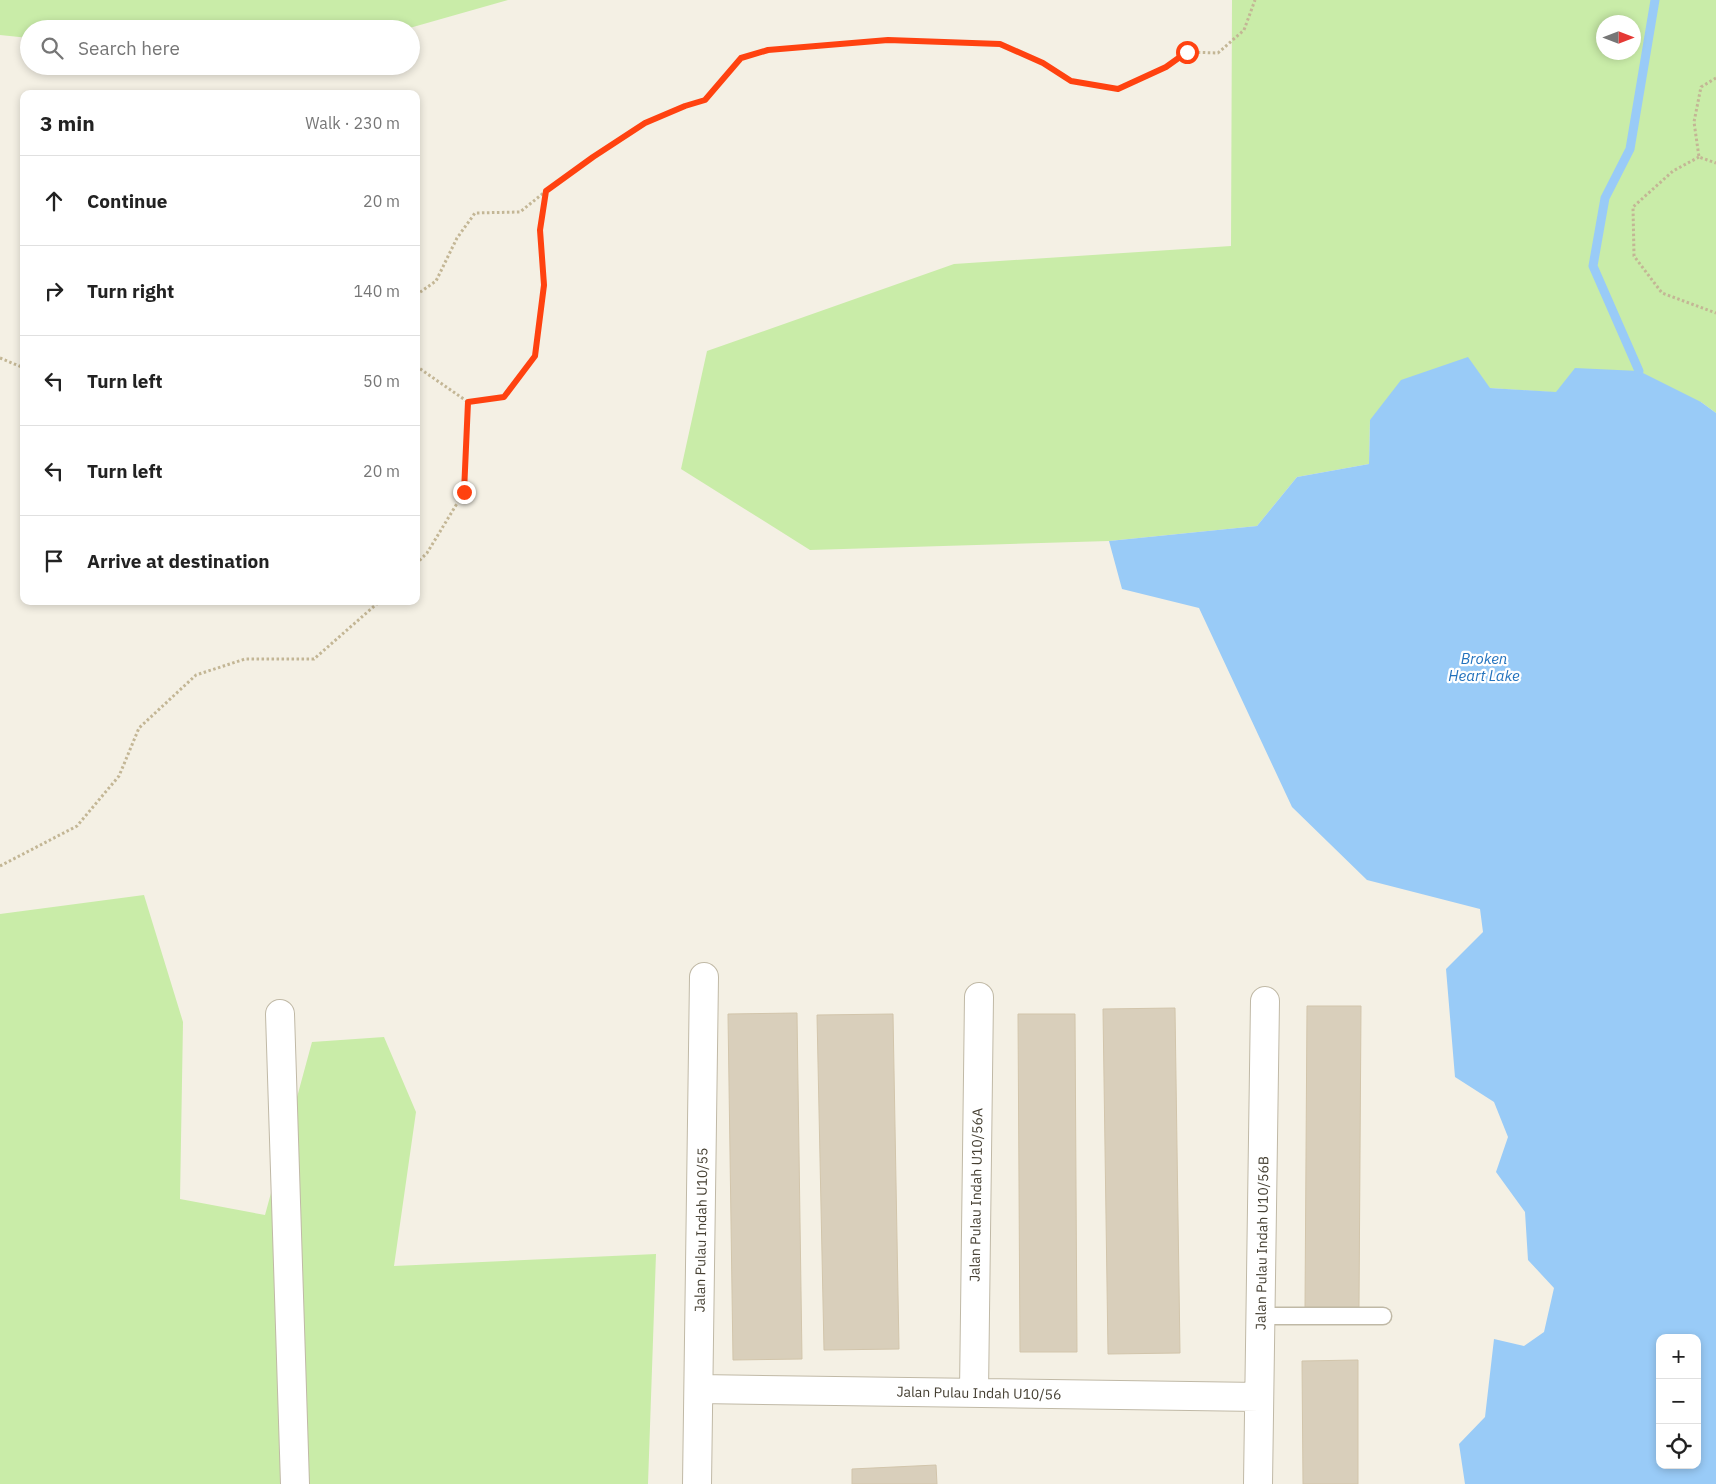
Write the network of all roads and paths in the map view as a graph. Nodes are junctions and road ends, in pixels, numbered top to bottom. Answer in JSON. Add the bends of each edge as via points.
{"nodes":[{"id":1,"x":1255,"y":0,"type":"edge"},
{"id":2,"x":1716,"y":78,"type":"edge"},
{"id":3,"x":1698,"y":157,"type":"junction"},
{"id":4,"x":1716,"y":163,"type":"edge"},
{"id":5,"x":546,"y":191,"type":"junction"},
{"id":6,"x":420,"y":292,"type":"edge"},
{"id":7,"x":1716,"y":313,"type":"edge"},
{"id":8,"x":0,"y":358,"type":"edge"},
{"id":9,"x":20,"y":366,"type":"edge"},
{"id":10,"x":420,"y":369,"type":"edge"},
{"id":11,"x":468,"y":402,"type":"junction"},
{"id":12,"x":420,"y":560,"type":"edge"},
{"id":13,"x":375,"y":605,"type":"edge"},
{"id":14,"x":0,"y":866,"type":"edge"},
{"id":15,"x":704,"y":977,"type":"dead end"},
{"id":16,"x":979,"y":997,"type":"dead end"},
{"id":17,"x":1265,"y":1001,"type":"dead end"},
{"id":18,"x":280,"y":1014,"type":"dead end"},
{"id":19,"x":1261,"y":1316,"type":"junction"},
{"id":20,"x":1383,"y":1316,"type":"dead end"},
{"id":21,"x":699,"y":1389,"type":"junction"},
{"id":22,"x":974,"y":1392,"type":"junction"},
{"id":23,"x":1259,"y":1397,"type":"junction"},
{"id":24,"x":295,"y":1484,"type":"edge"},
{"id":25,"x":698,"y":1484,"type":"edge"},
{"id":26,"x":1258,"y":1484,"type":"edge"}],
"edges":[{"from":1,"to":5,"type":"path","via":[[1244,30],[1218,53],[1187,52],[1166,67],[1118,89],[1071,81],[1043,63],[1000,44],[888,40],[768,50],[741,58],[705,100],[645,123]]},
{"from":2,"to":3,"type":"path","via":[[1701,87],[1694,122]]},
{"from":3,"to":4,"type":"path"},
{"from":3,"to":7,"type":"path","via":[[1674,171],[1633,207],[1634,256],[1662,293]]},
{"from":5,"to":6,"type":"path","via":[[520,212],[476,213],[456,238],[436,281]]},
{"from":5,"to":11,"type":"path","via":[[540,230],[544,285],[535,356],[504,397]]},
{"from":8,"to":9,"type":"path"},
{"from":10,"to":11,"type":"path"},
{"from":11,"to":12,"type":"path","via":[[464,492]]},
{"from":13,"to":14,"type":"path","via":[[314,659],[245,659],[196,675],[139,728],[119,776],[77,826]]},
{"from":15,"to":21,"type":"street","name":"Jalan Pulau Indah U10/55"},
{"from":16,"to":22,"type":"street","name":"Jalan Pulau Indah U10/56A"},
{"from":17,"to":19,"type":"street","name":"Jalan Pulau Indah U10/56B"},
{"from":18,"to":24,"type":"street"},
{"from":19,"to":20,"type":"lane"},
{"from":19,"to":23,"type":"street","name":"Jalan Pulau Indah U10/56B"},
{"from":21,"to":22,"type":"street","name":"Jalan Pulau Indah U10/56"},
{"from":21,"to":25,"type":"street","name":"Jalan Pulau Indah U10/55"},
{"from":22,"to":23,"type":"street","name":"Jalan Pulau Indah U10/56"},
{"from":23,"to":26,"type":"street","name":"Jalan Pulau Indah U10/56B"}]}
